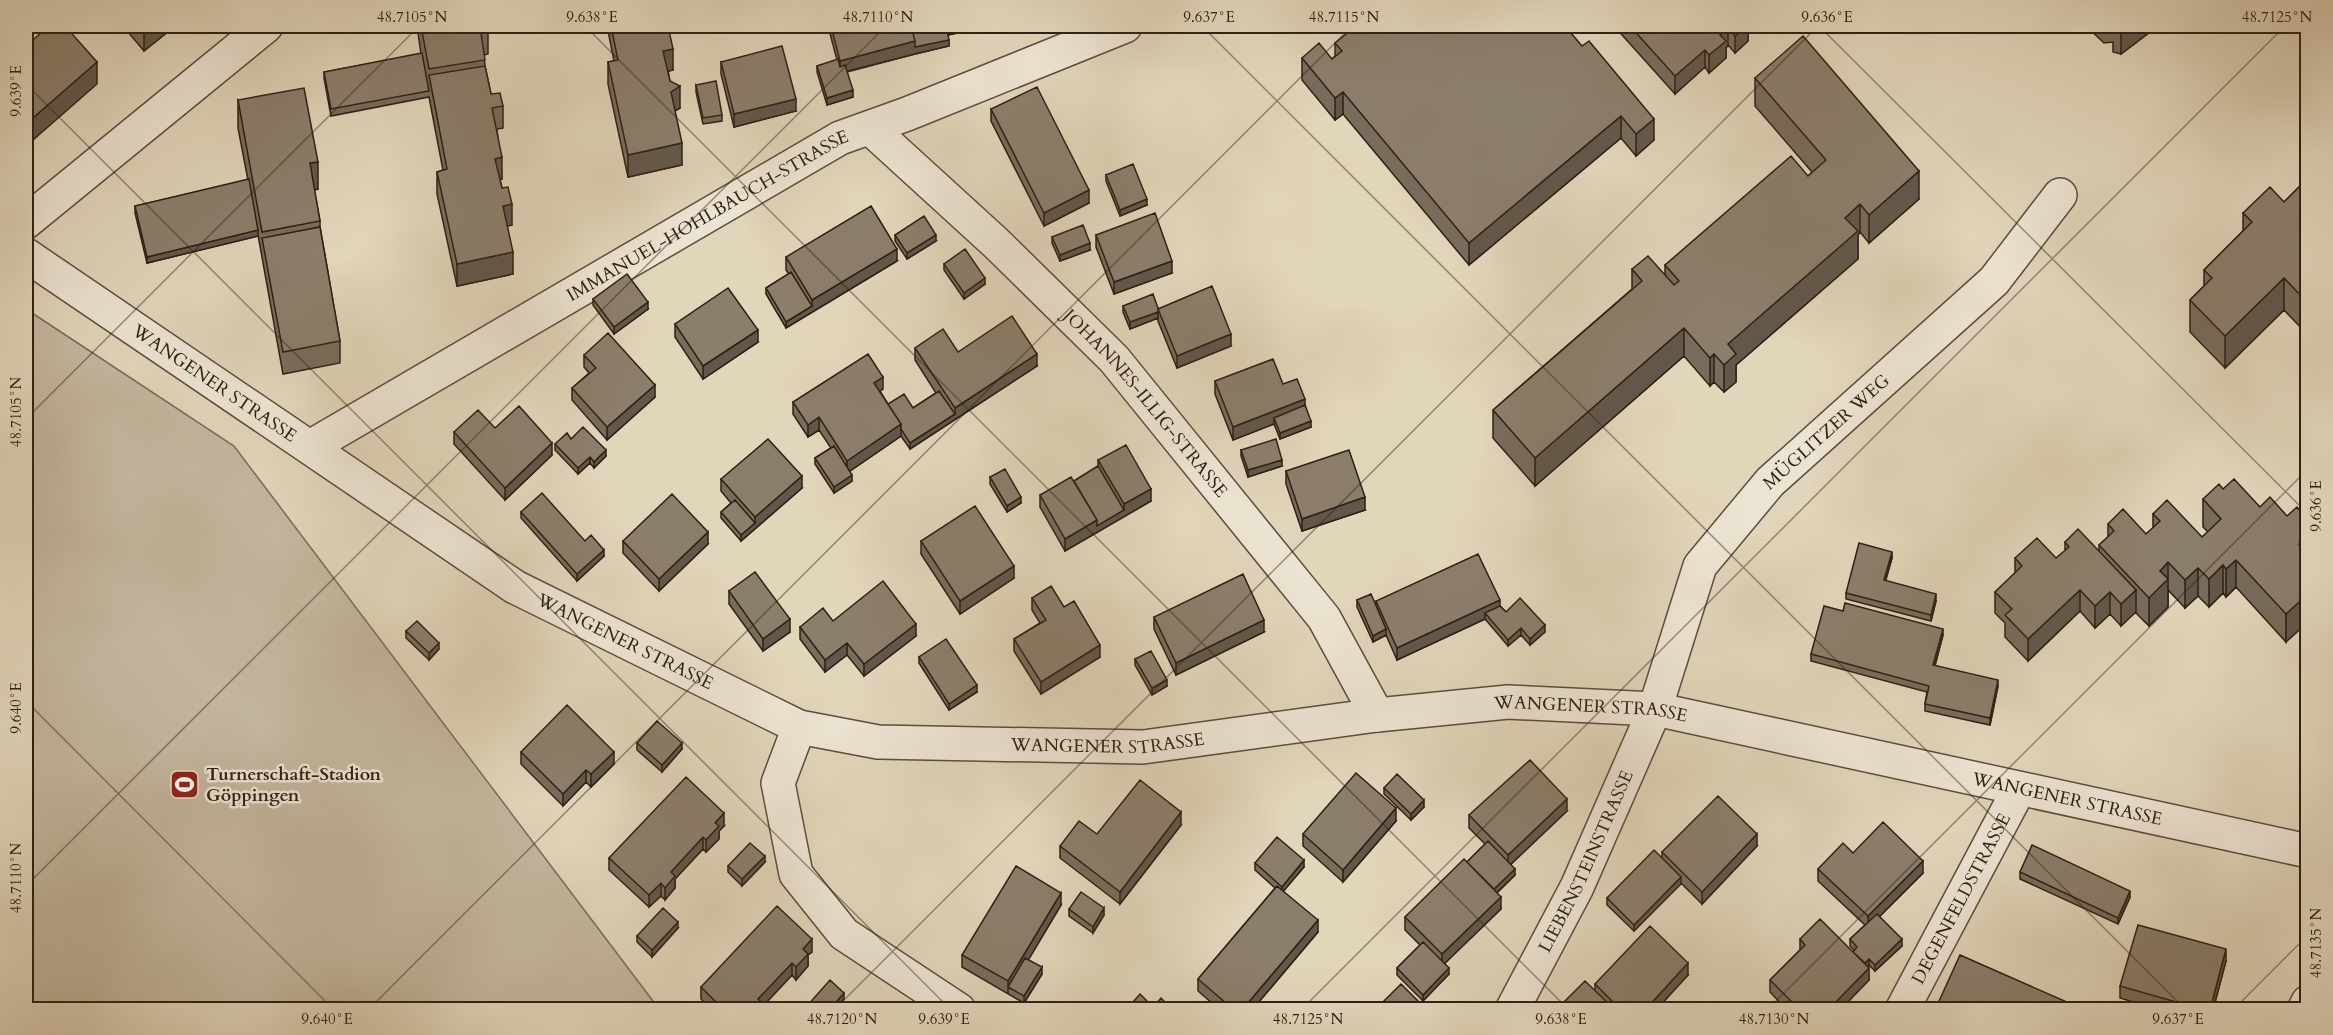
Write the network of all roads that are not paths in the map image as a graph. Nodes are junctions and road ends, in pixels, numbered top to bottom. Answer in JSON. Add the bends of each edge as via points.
{"nodes":[{"id":1,"x":266,"y":26,"type":"edge"},
{"id":2,"x":1125,"y":26,"type":"edge"},
{"id":3,"x":870,"y":128,"type":"junction"},
{"id":4,"x":2060,"y":195,"type":"dead end"},
{"id":5,"x":26,"y":222,"type":"edge"},
{"id":6,"x":26,"y":255,"type":"edge"},
{"id":7,"x":310,"y":447,"type":"junction"},
{"id":8,"x":1655,"y":709,"type":"junction"},
{"id":9,"x":1377,"y":715,"type":"junction"},
{"id":10,"x":799,"y":727,"type":"junction"},
{"id":11,"x":2019,"y":789,"type":"junction"},
{"id":12,"x":2307,"y":851,"type":"edge"},
{"id":13,"x":2307,"y":1002,"type":"edge"},
{"id":14,"x":958,"y":1010,"type":"edge"},
{"id":15,"x":1512,"y":1010,"type":"edge"},
{"id":16,"x":1902,"y":1010,"type":"edge"},
{"id":17,"x":2304,"y":1010,"type":"edge"}],
"edges":[{"from":1,"to":5,"type":"street"},
{"from":2,"to":3,"type":"street","name":"IMMANUEL-HOHLBAUCH-STRASSE"},
{"from":3,"to":7,"type":"street","name":"IMMANUEL-HOHLBAUCH-STRASSE","via":[[840,138]]},
{"from":3,"to":9,"type":"street","name":"JOHANNES-ILLIG-STRASSE","via":[[996,243],[1114,359],[1324,618]]},
{"from":4,"to":8,"type":"street","name":"MÜGLITZER WEG","via":[[1994,281],[1770,482],[1700,566]]},
{"from":6,"to":7,"type":"street","name":"WANGENER STRASSE"},
{"from":7,"to":10,"type":"street","name":"WANGENER STRASSE","via":[[515,587]]},
{"from":8,"to":9,"type":"street","name":"WANGENER STRASSE","via":[[1508,702]]},
{"from":8,"to":11,"type":"street","name":"WANGENER STRASSE"},
{"from":8,"to":15,"type":"street","name":"LIEBENSTEINSTRASSE","via":[[1577,887]]},
{"from":9,"to":10,"type":"street","name":"WANGENER STRASSE","via":[[1143,747],[878,742]]},
{"from":10,"to":14,"type":"street","via":[[778,783],[796,874],[844,934]]},
{"from":11,"to":12,"type":"street","name":"WANGENER STRASSE"},
{"from":11,"to":16,"type":"street","name":"DEGENFELDSTRASSE"},
{"from":13,"to":17,"type":"street"}]}
